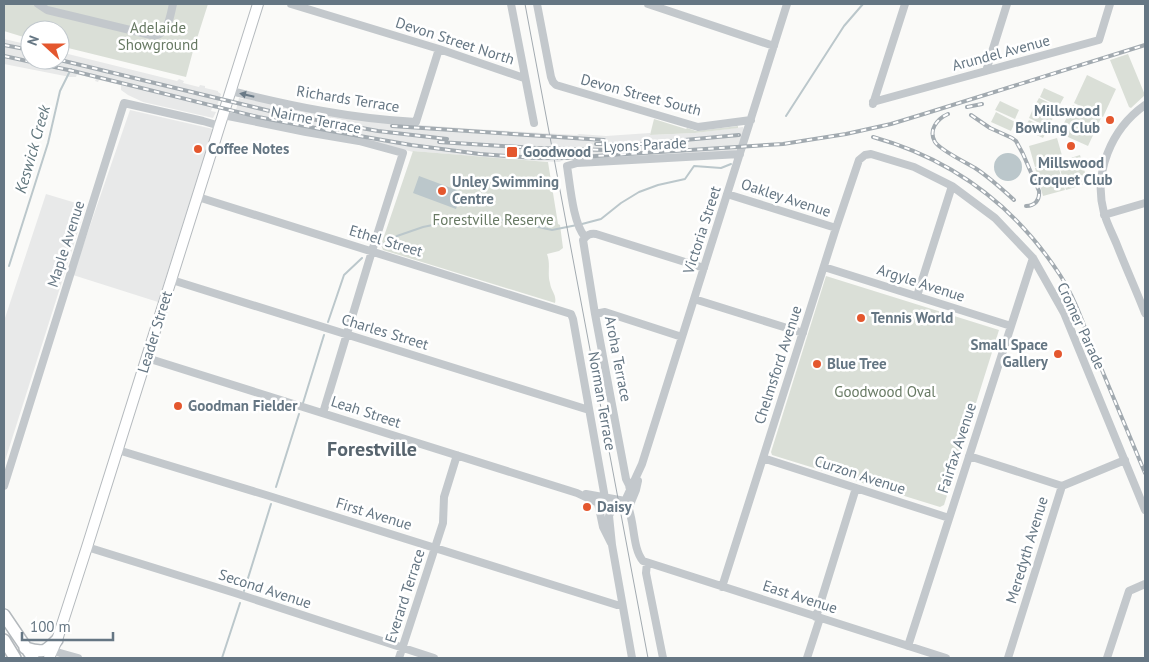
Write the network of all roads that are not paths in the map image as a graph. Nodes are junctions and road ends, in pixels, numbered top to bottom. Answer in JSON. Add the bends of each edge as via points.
{"nodes":[{"id":1,"x":38,"y":4,"type":"edge"},
{"id":2,"x":173,"y":4,"type":"edge"},
{"id":3,"x":258,"y":4,"type":"edge"},
{"id":4,"x":291,"y":4,"type":"edge"},
{"id":5,"x":511,"y":4,"type":"edge"},
{"id":6,"x":537,"y":4,"type":"edge"},
{"id":7,"x":648,"y":4,"type":"edge"},
{"id":8,"x":787,"y":4,"type":"edge"},
{"id":9,"x":905,"y":4,"type":"edge"},
{"id":10,"x":1007,"y":4,"type":"edge"},
{"id":11,"x":1110,"y":4,"type":"edge"},
{"id":12,"x":774,"y":46,"type":"junction"},
{"id":13,"x":439,"y":49,"type":"junction"},
{"id":14,"x":986,"y":71,"type":"junction"},
{"id":15,"x":524,"y":78,"type":"junction"},
{"id":16,"x":231,"y":91,"type":"junction"},
{"id":17,"x":1145,"y":105,"type":"edge"},
{"id":18,"x":223,"y":115,"type":"junction"},
{"id":19,"x":751,"y":120,"type":"junction"},
{"id":20,"x":534,"y":123,"type":"dead end"},
{"id":21,"x":220,"y":126,"type":"junction"},
{"id":22,"x":740,"y":154,"type":"junction"},
{"id":23,"x":865,"y":155,"type":"joint"},
{"id":24,"x":952,"y":186,"type":"junction"},
{"id":25,"x":727,"y":194,"type":"junction"},
{"id":26,"x":198,"y":196,"type":"junction"},
{"id":27,"x":1145,"y":203,"type":"edge"},
{"id":28,"x":1104,"y":215,"type":"junction"},
{"id":29,"x":836,"y":228,"type":"junction"},
{"id":30,"x":585,"y":234,"type":"junction"},
{"id":31,"x":372,"y":251,"type":"junction"},
{"id":32,"x":1033,"y":258,"type":"junction"},
{"id":33,"x":824,"y":267,"type":"junction"},
{"id":34,"x":704,"y":268,"type":"junction"},
{"id":35,"x":172,"y":280,"type":"junction"},
{"id":36,"x":917,"y":296,"type":"junction"},
{"id":37,"x":694,"y":299,"type":"junction"},
{"id":38,"x":1145,"y":309,"type":"edge"},
{"id":39,"x":567,"y":312,"type":"joint"},
{"id":40,"x":595,"y":314,"type":"junction"},
{"id":41,"x":1011,"y":326,"type":"junction"},
{"id":42,"x":803,"y":333,"type":"junction"},
{"id":43,"x":346,"y":334,"type":"junction"},
{"id":44,"x":682,"y":337,"type":"junction"},
{"id":45,"x":147,"y":358,"type":"junction"},
{"id":46,"x":589,"y":410,"type":"junction"},
{"id":47,"x":323,"y":413,"type":"junction"},
{"id":48,"x":118,"y":450,"type":"junction"},
{"id":49,"x":458,"y":455,"type":"junction"},
{"id":50,"x":969,"y":456,"type":"junction"},
{"id":51,"x":763,"y":458,"type":"junction"},
{"id":52,"x":1125,"y":460,"type":"junction"},
{"id":53,"x":642,"y":464,"type":"junction"},
{"id":54,"x":4,"y":486,"type":"edge"},
{"id":55,"x":1062,"y":486,"type":"junction"},
{"id":56,"x":856,"y":488,"type":"junction"},
{"id":57,"x":630,"y":490,"type":"junction"},
{"id":58,"x":576,"y":493,"type":"junction"},
{"id":59,"x":605,"y":498,"type":"junction"},
{"id":60,"x":598,"y":503,"type":"junction"},
{"id":61,"x":627,"y":504,"type":"junction"},
{"id":62,"x":613,"y":507,"type":"junction"},
{"id":63,"x":1145,"y":510,"type":"edge"},
{"id":64,"x":949,"y":518,"type":"junction"},
{"id":65,"x":612,"y":545,"type":"junction"},
{"id":66,"x":87,"y":547,"type":"junction"},
{"id":67,"x":435,"y":548,"type":"junction"},
{"id":68,"x":646,"y":562,"type":"junction"},
{"id":69,"x":1145,"y":584,"type":"edge"},
{"id":70,"x":722,"y":587,"type":"junction"},
{"id":71,"x":622,"y":604,"type":"junction"},
{"id":72,"x":4,"y":615,"type":"edge"},
{"id":73,"x":818,"y":617,"type":"junction"},
{"id":74,"x":4,"y":640,"type":"edge"},
{"id":75,"x":908,"y":646,"type":"junction"},
{"id":76,"x":25,"y":648,"type":"junction"},
{"id":77,"x":402,"y":648,"type":"junction"},
{"id":78,"x":53,"y":650,"type":"edge"},
{"id":79,"x":16,"y":657,"type":"edge"},
{"id":80,"x":33,"y":658,"type":"edge"},
{"id":81,"x":78,"y":658,"type":"edge"},
{"id":82,"x":399,"y":658,"type":"edge"},
{"id":83,"x":434,"y":658,"type":"edge"},
{"id":84,"x":632,"y":658,"type":"edge"},
{"id":85,"x":663,"y":658,"type":"edge"},
{"id":86,"x":807,"y":658,"type":"edge"},
{"id":87,"x":946,"y":658,"type":"edge"},
{"id":88,"x":1008,"y":658,"type":"edge"},
{"id":89,"x":1107,"y":658,"type":"edge"}],
"edges":[{"from":1,"to":2,"type":"street","via":[[47,10],[155,36],[166,28]]},
{"from":3,"to":16,"type":"main road","name":"Leader Street"},
{"from":4,"to":13,"type":"street","name":"Devon Street North"},
{"from":5,"to":15,"type":"street"},
{"from":6,"to":19,"type":"street","name":"Devon Street South","via":[[554,84],[698,127]]},
{"from":7,"to":12,"type":"street"},
{"from":8,"to":12,"type":"street","name":"Victoria Street"},
{"from":9,"to":14,"type":"street","name":"Arundel Avenue","via":[[873,103]]},
{"from":10,"to":14,"type":"street"},
{"from":11,"to":14,"type":"street","name":"Arundel Avenue","via":[[1099,40]]},
{"from":12,"to":19,"type":"street","name":"Victoria Street"},
{"from":13,"to":15,"type":"street","name":"Devon Street North"},
{"from":13,"to":16,"type":"street","name":"Richards Terrace","one_way":true,"via":[[416,122],[343,115]]},
{"from":15,"to":20,"type":"street"},
{"from":16,"to":18,"type":"main road","name":"Leader Street"},
{"from":17,"to":28,"type":"street","via":[[1120,130],[1105,158],[1101,190]]},
{"from":18,"to":21,"type":"main road","name":"Leader Street"},
{"from":18,"to":31,"type":"street","name":"Nairne Terrace","via":[[358,141],[403,154]]},
{"from":19,"to":22,"type":"street","name":"Victoria Street"},
{"from":21,"to":26,"type":"main road","name":"Leader Street"},
{"from":21,"to":54,"type":"street","name":"Maple Avenue","via":[[124,103]]},
{"from":22,"to":25,"type":"street","name":"Victoria Street"},
{"from":22,"to":30,"type":"street","name":"Lyons Parade","via":[[567,166],[576,220]]},
{"from":23,"to":24,"type":"street","name":"Cromer Parade","via":[[914,167]]},
{"from":23,"to":29,"type":"street","name":"Chelmsford Avenue","via":[[859,160]]},
{"from":24,"to":32,"type":"street","name":"Cromer Parade","via":[[995,218]]},
{"from":24,"to":36,"type":"street"},
{"from":25,"to":29,"type":"street","name":"Oakley Avenue"},
{"from":25,"to":34,"type":"street","name":"Victoria Street"},
{"from":26,"to":31,"type":"street","name":"Ethel Street"},
{"from":26,"to":35,"type":"main road","name":"Leader Street"},
{"from":27,"to":28,"type":"street"},
{"from":28,"to":38,"type":"street"},
{"from":29,"to":33,"type":"street","name":"Chelmsford Avenue"},
{"from":30,"to":34,"type":"street","via":[[596,234]]},
{"from":30,"to":40,"type":"street","name":"Aroha Terrace","via":[[583,244]]},
{"from":31,"to":39,"type":"street","name":"Ethel Street"},
{"from":31,"to":43,"type":"street"},
{"from":32,"to":41,"type":"street","name":"Fairfax Avenue"},
{"from":32,"to":52,"type":"street","name":"Cromer Parade","via":[[1064,313]]},
{"from":33,"to":36,"type":"street","name":"Argyle Avenue"},
{"from":33,"to":42,"type":"street","name":"Chelmsford Avenue"},
{"from":34,"to":37,"type":"street","name":"Victoria Street"},
{"from":35,"to":43,"type":"street","name":"Charles Street"},
{"from":35,"to":45,"type":"main road","name":"Leader Street"},
{"from":36,"to":41,"type":"street","name":"Argyle Avenue"},
{"from":37,"to":42,"type":"street"},
{"from":37,"to":44,"type":"street","name":"Victoria Street"},
{"from":39,"to":46,"type":"street","name":"Norman Terrace","via":[[573,319]]},
{"from":40,"to":44,"type":"street","via":[[605,312]]},
{"from":40,"to":57,"type":"street","name":"Aroha Terrace"},
{"from":41,"to":50,"type":"street","name":"Fairfax Avenue"},
{"from":42,"to":51,"type":"street","name":"Chelmsford Avenue"},
{"from":43,"to":46,"type":"street","name":"Charles Street"},
{"from":43,"to":47,"type":"street"},
{"from":44,"to":53,"type":"street","name":"Victoria Street"},
{"from":45,"to":47,"type":"street","name":"Leah Street"},
{"from":45,"to":48,"type":"main road","name":"Leader Street"},
{"from":46,"to":59,"type":"street","name":"Norman Terrace"},
{"from":47,"to":49,"type":"street","name":"Leah Street"},
{"from":48,"to":66,"type":"main road","name":"Leader Street"},
{"from":48,"to":67,"type":"street","name":"First Avenue"},
{"from":49,"to":58,"type":"street","name":"Leah Street"},
{"from":49,"to":67,"type":"street","name":"Everard Terrace","via":[[444,496],[443,523]]},
{"from":50,"to":55,"type":"street"},
{"from":50,"to":64,"type":"street","name":"Fairfax Avenue"},
{"from":51,"to":56,"type":"street","name":"Curzon Avenue"},
{"from":51,"to":70,"type":"street","name":"Chelmsford Avenue"},
{"from":52,"to":55,"type":"street","name":"Meredyth Avenue"},
{"from":52,"to":63,"type":"street","name":"Cromer Parade"},
{"from":53,"to":57,"type":"street","name":"Victoria Street"},
{"from":53,"to":61,"type":"street","name":"Victoria Street","via":[[636,490]]},
{"from":55,"to":88,"type":"street","name":"Meredyth Avenue"},
{"from":56,"to":64,"type":"street","name":"Curzon Avenue"},
{"from":56,"to":73,"type":"street"},
{"from":57,"to":61,"type":"street","name":"Victoria Street"},
{"from":58,"to":59,"type":"street","name":"Leah Street"},
{"from":58,"to":60,"type":"street","name":"Leah Street"},
{"from":59,"to":61,"type":"street","name":"Leah Street"},
{"from":60,"to":62,"type":"street","name":"Leah Street"},
{"from":60,"to":65,"type":"street","via":[[603,527]]},
{"from":61,"to":62,"type":"street","name":"Leah Street"},
{"from":61,"to":68,"type":"street","via":[[638,553]]},
{"from":62,"to":65,"type":"street","via":[[609,516]]},
{"from":64,"to":75,"type":"street","name":"Fairfax Avenue"},
{"from":65,"to":71,"type":"street"},
{"from":66,"to":77,"type":"street","name":"Second Avenue"},
{"from":66,"to":78,"type":"main road","name":"Leader Street"},
{"from":67,"to":71,"type":"street","name":"First Avenue"},
{"from":67,"to":77,"type":"street","name":"Everard Terrace"},
{"from":68,"to":70,"type":"street","name":"East Avenue"},
{"from":68,"to":85,"type":"street"},
{"from":69,"to":89,"type":"street","via":[[1130,591]]},
{"from":70,"to":73,"type":"street","name":"East Avenue"},
{"from":71,"to":84,"type":"street"},
{"from":72,"to":76,"type":"highway"},
{"from":73,"to":75,"type":"street","name":"East Avenue"},
{"from":73,"to":86,"type":"street"},
{"from":74,"to":79,"type":"highway"},
{"from":75,"to":87,"type":"street","name":"East Avenue"},
{"from":76,"to":78,"type":"highway","via":[[43,652]]},
{"from":76,"to":80,"type":"highway"},
{"from":77,"to":82,"type":"street","name":"Everard Terrace"},
{"from":77,"to":83,"type":"street","name":"Second Avenue"},
{"from":78,"to":81,"type":"street"}]}
